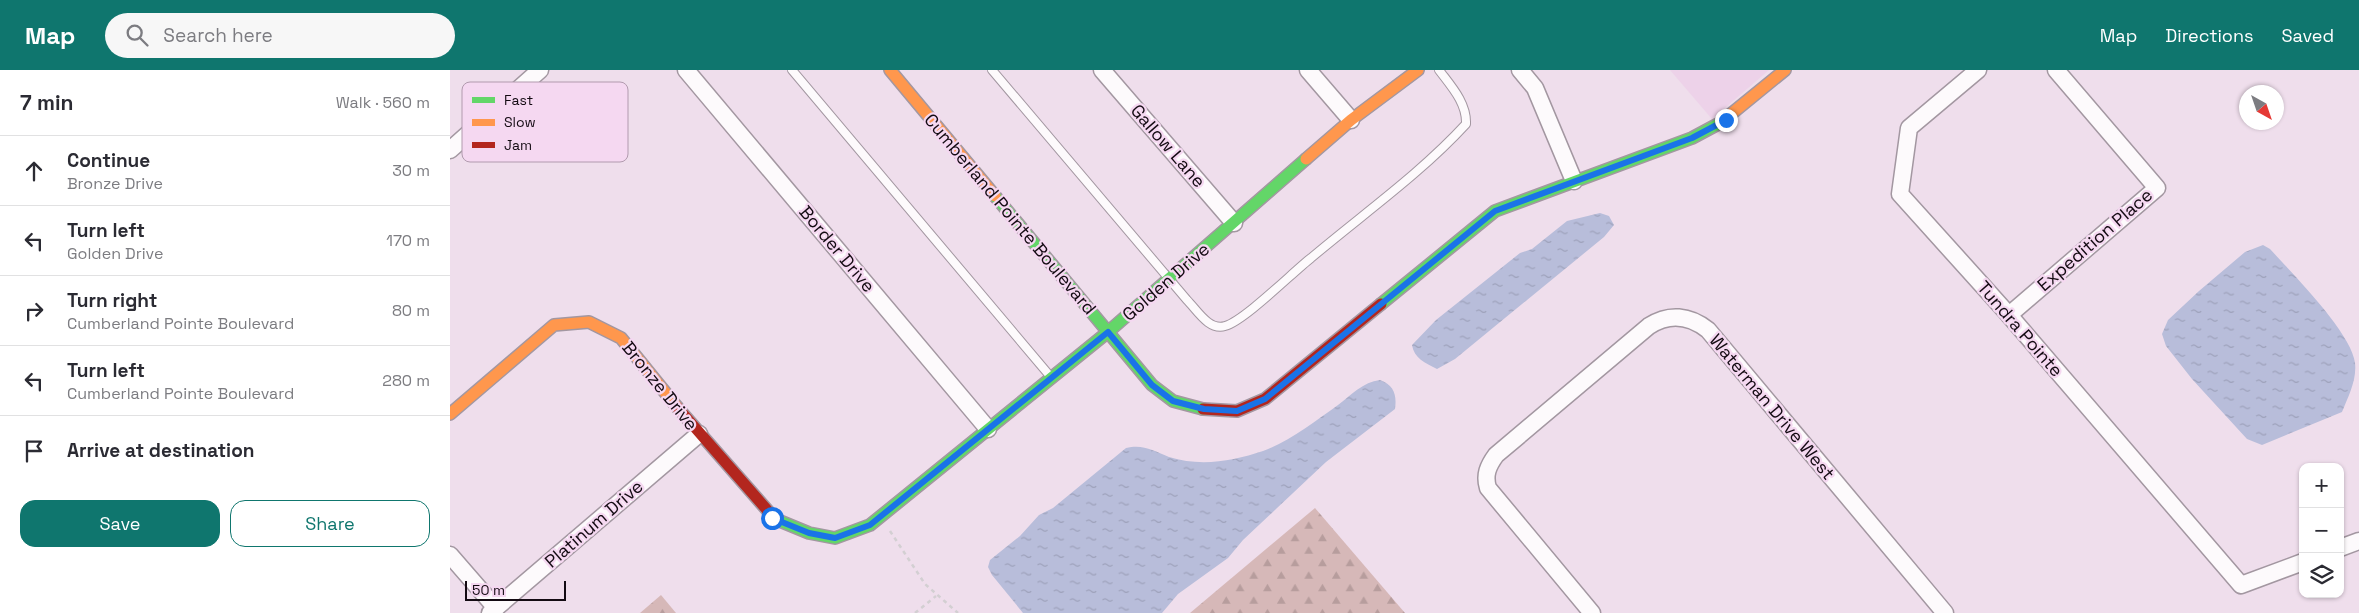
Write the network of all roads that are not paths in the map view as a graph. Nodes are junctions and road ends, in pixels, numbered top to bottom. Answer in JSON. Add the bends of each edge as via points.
{"nodes":[{"id":1,"x":540,"y":70,"type":"edge"},
{"id":2,"x":686,"y":70,"type":"edge"},
{"id":3,"x":792,"y":70,"type":"edge"},
{"id":4,"x":890,"y":70,"type":"edge"},
{"id":5,"x":992,"y":70,"type":"edge"},
{"id":6,"x":1102,"y":70,"type":"edge"},
{"id":7,"x":1308,"y":70,"type":"edge"},
{"id":8,"x":1418,"y":70,"type":"edge"},
{"id":9,"x":1439,"y":70,"type":"edge"},
{"id":10,"x":1520,"y":70,"type":"edge"},
{"id":11,"x":1785,"y":70,"type":"edge"},
{"id":12,"x":1978,"y":70,"type":"edge"},
{"id":13,"x":2056,"y":70,"type":"edge"},
{"id":14,"x":526,"y":82,"type":"edge"},
{"id":15,"x":1351,"y":120,"type":"junction"},
{"id":16,"x":462,"y":136,"type":"edge"},
{"id":17,"x":452,"y":144,"type":"edge"},
{"id":18,"x":1574,"y":181,"type":"junction"},
{"id":19,"x":1234,"y":222,"type":"junction"},
{"id":20,"x":1169,"y":279,"type":"junction"},
{"id":21,"x":2009,"y":315,"type":"junction"},
{"id":22,"x":1108,"y":332,"type":"junction"},
{"id":23,"x":1052,"y":378,"type":"junction"},
{"id":24,"x":450,"y":414,"type":"edge"},
{"id":25,"x":988,"y":429,"type":"junction"},
{"id":26,"x":699,"y":434,"type":"junction"},
{"id":27,"x":835,"y":538,"type":"joint"},
{"id":28,"x":2359,"y":541,"type":"edge"},
{"id":29,"x":2344,"y":547,"type":"edge"},
{"id":30,"x":450,"y":555,"type":"edge"},
{"id":31,"x":2299,"y":563,"type":"edge"},
{"id":32,"x":493,"y":610,"type":"edge"},
{"id":33,"x":1592,"y":613,"type":"edge"},
{"id":34,"x":1945,"y":613,"type":"edge"}],
"edges":[{"from":1,"to":14,"type":"street"},
{"from":2,"to":25,"type":"street","name":"Border Drive"},
{"from":3,"to":23,"type":"lane"},
{"from":4,"to":22,"type":"street","name":"Cumberland Pointe Boulevard"},
{"from":5,"to":20,"type":"lane"},
{"from":6,"to":19,"type":"street","name":"Gallow Lane"},
{"from":7,"to":15,"type":"street"},
{"from":8,"to":15,"type":"street","name":"Golden Drive"},
{"from":9,"to":20,"type":"lane","via":[[1458,96],[1467,116],[1466,124],[1440,152],[1242,318],[1224,327],[1210,324]]},
{"from":10,"to":18,"type":"street","via":[[1535,88]]},
{"from":11,"to":18,"type":"street","name":"Cumberland Pointe Boulevard","via":[[1726,120],[1711,128]]},
{"from":12,"to":21,"type":"street","name":"Tundra Pointe","via":[[1909,128],[1900,194]]},
{"from":13,"to":21,"type":"street","name":"Expedition Place","via":[[2157,188]]},
{"from":15,"to":19,"type":"street","name":"Golden Drive"},
{"from":16,"to":17,"type":"street"},
{"from":18,"to":22,"type":"street","name":"Cumberland Pointe Boulevard","via":[[1495,211],[1265,399],[1237,411],[1204,409],[1173,401],[1152,385]]},
{"from":19,"to":20,"type":"street","name":"Golden Drive"},
{"from":20,"to":22,"type":"street","name":"Golden Drive"},
{"from":21,"to":31,"type":"street","name":"Tundra Pointe","via":[[2241,585]]},
{"from":22,"to":23,"type":"street","name":"Golden Drive"},
{"from":23,"to":25,"type":"street","name":"Golden Drive"},
{"from":24,"to":26,"type":"street","name":"Bronze Drive","via":[[554,325],[589,322],[622,338]]},
{"from":25,"to":27,"type":"street","name":"Golden Drive","via":[[870,525]]},
{"from":26,"to":27,"type":"street","name":"Bronze Drive","via":[[772,518],[809,533]]},
{"from":26,"to":32,"type":"street","name":"Platinum Drive"},
{"from":28,"to":29,"type":"street"},
{"from":30,"to":32,"type":"street"},
{"from":33,"to":34,"type":"street","name":"Waterman Drive West","via":[[1488,488],[1485,480],[1496,455],[1658,320],[1678,316],[1698,322],[1708,330]]}]}
